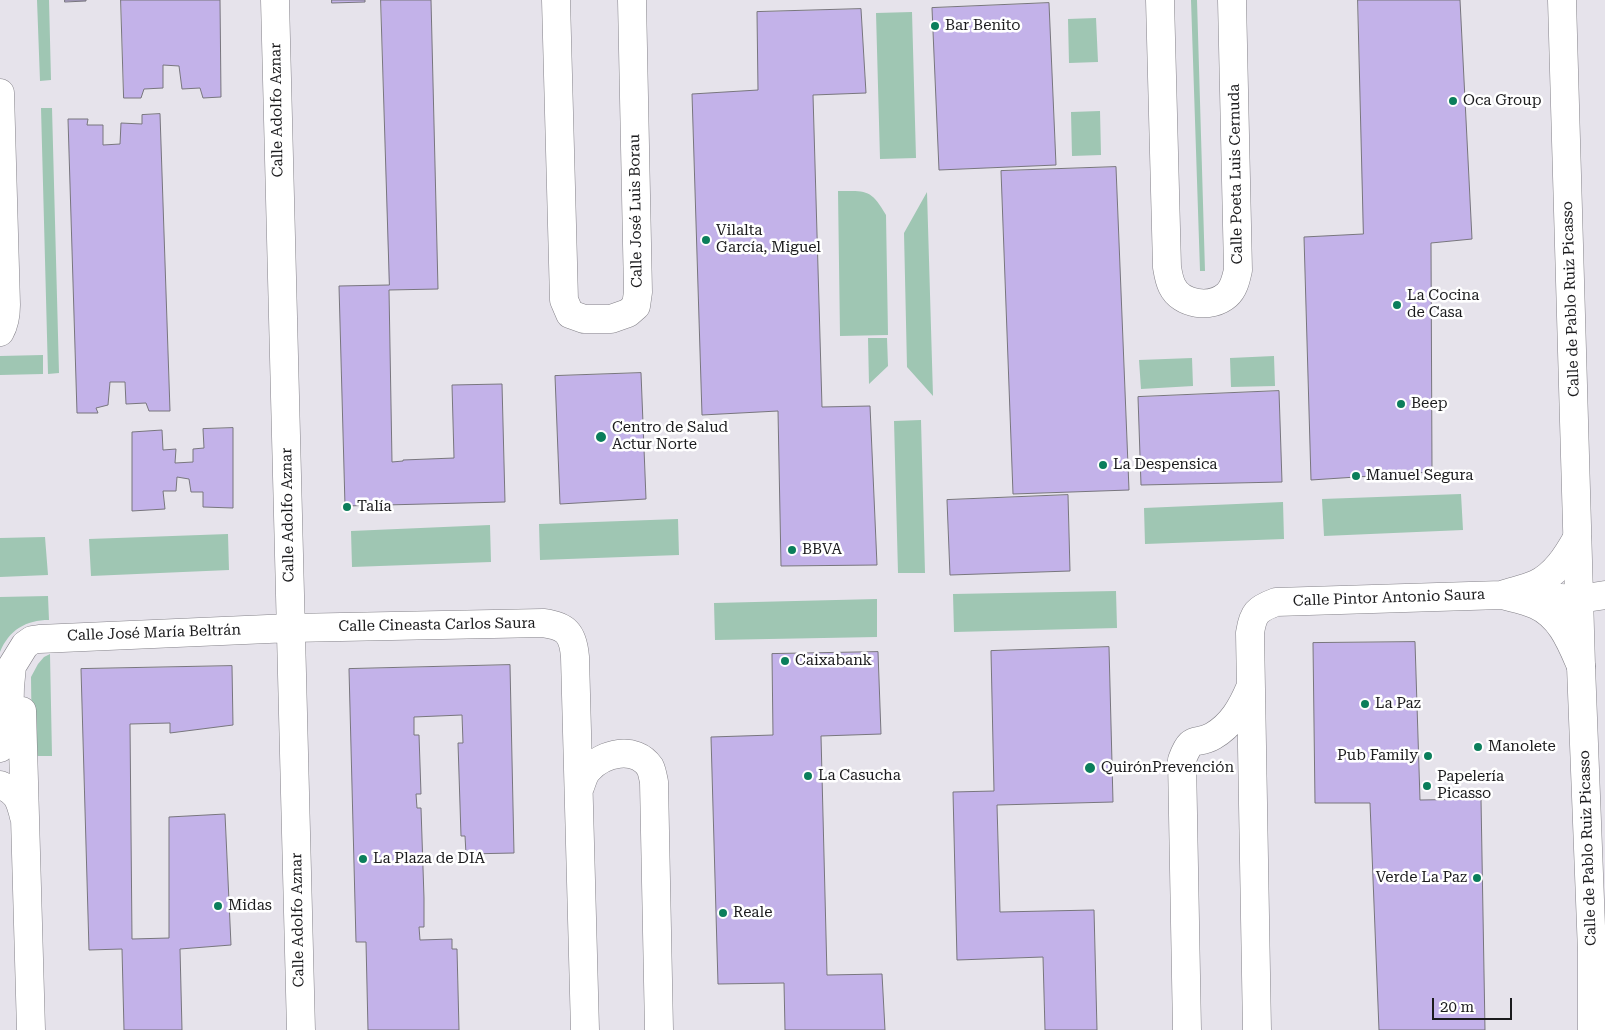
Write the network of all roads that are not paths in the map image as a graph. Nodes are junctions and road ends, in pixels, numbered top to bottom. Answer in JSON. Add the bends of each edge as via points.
{"nodes":[{"id":1,"x":275,"y":0,"type":"edge"},
{"id":2,"x":556,"y":0,"type":"edge"},
{"id":3,"x":632,"y":0,"type":"edge"},
{"id":4,"x":1160,"y":0,"type":"edge"},
{"id":5,"x":1232,"y":0,"type":"edge"},
{"id":6,"x":1562,"y":0,"type":"edge"},
{"id":7,"x":0,"y":93,"type":"edge"},
{"id":8,"x":0,"y":332,"type":"edge"},
{"id":9,"x":1577,"y":538,"type":"junction"},
{"id":10,"x":1502,"y":595,"type":"junction"},
{"id":11,"x":1592,"y":597,"type":"edge"},
{"id":12,"x":291,"y":628,"type":"junction"},
{"id":13,"x":21,"y":650,"type":"junction"},
{"id":14,"x":1581,"y":666,"type":"junction"},
{"id":15,"x":1251,"y":686,"type":"junction"},
{"id":16,"x":577,"y":704,"type":"junction"},
{"id":17,"x":1212,"y":737,"type":"junction"},
{"id":18,"x":0,"y":748,"type":"edge"},
{"id":19,"x":616,"y":753,"type":"junction"},
{"id":20,"x":1252,"y":768,"type":"junction"},
{"id":21,"x":0,"y":785,"type":"edge"},
{"id":22,"x":580,"y":787,"type":"junction"},
{"id":23,"x":24,"y":820,"type":"junction"},
{"id":24,"x":1598,"y":944,"type":"edge"},
{"id":25,"x":31,"y":1030,"type":"edge"},
{"id":26,"x":301,"y":1030,"type":"edge"},
{"id":27,"x":585,"y":1030,"type":"edge"},
{"id":28,"x":659,"y":1030,"type":"edge"},
{"id":29,"x":1188,"y":1030,"type":"edge"},
{"id":30,"x":1257,"y":1030,"type":"edge"},
{"id":31,"x":1592,"y":1030,"type":"edge"}],
"edges":[{"from":1,"to":12,"type":"street","name":"Calle Adolfo Aznar"},
{"from":2,"to":3,"type":"street","name":"Calle José Luis Borau","via":[[564,300],[570,314],[584,319],[611,319],[628,313],[636,306]]},
{"from":4,"to":5,"type":"street","name":"Calle Poeta Luis Cernuda","via":[[1167,266],[1172,287],[1183,299],[1200,304],[1217,301],[1227,295],[1238,270]]},
{"from":6,"to":9,"type":"street","name":"Calle de Pablo Ruiz Picasso"},
{"from":7,"to":8,"type":"street","via":[[6,305]]},
{"from":9,"to":10,"type":"street","name":"Calle Pintor Antonio Saura","via":[[1558,568],[1537,584]]},
{"from":9,"to":11,"type":"street","name":"Calle de Pablo Ruiz Picasso"},
{"from":10,"to":11,"type":"street"},
{"from":10,"to":14,"type":"street","name":"Calle de Pablo Ruiz Picasso","via":[[1536,605],[1552,616],[1569,637]]},
{"from":10,"to":15,"type":"street","name":"Calle Pintor Antonio Saura","via":[[1276,602],[1261,608],[1252,621]]},
{"from":11,"to":14,"type":"street","name":"Calle de Pablo Ruiz Picasso"},
{"from":12,"to":13,"type":"street","name":"Calle José María Beltrán","via":[[50,638],[32,640]]},
{"from":12,"to":16,"type":"street","name":"Calle Cineasta Carlos Saura","via":[[552,624],[568,633],[574,643]]},
{"from":12,"to":26,"type":"street","name":"Calle Adolfo Aznar"},
{"from":13,"to":18,"type":"street","via":[[12,666],[9,727]]},
{"from":13,"to":23,"type":"street"},
{"from":14,"to":24,"type":"street","name":"Calle de Pablo Ruiz Picasso"},
{"from":15,"to":17,"type":"street","name":"Calle Pintor Antonio Saura","via":[[1241,708],[1228,725]]},
{"from":15,"to":20,"type":"street","name":"Calle Pintor Antonio Saura"},
{"from":16,"to":19,"type":"street","name":"Calle Cineasta Carlos Saura","via":[[582,722],[590,734]]},
{"from":16,"to":22,"type":"street","name":"Calle Cineasta Carlos Saura"},
{"from":17,"to":20,"type":"street","via":[[1232,744],[1244,754]]},
{"from":17,"to":29,"type":"street","name":"Calle Pintor Antonio Saura","via":[[1195,741],[1186,748],[1182,760]]},
{"from":19,"to":22,"type":"street","via":[[587,771]]},
{"from":19,"to":28,"type":"street","name":"Calle Cineasta Carlos Saura","via":[[641,758],[651,768],[654,782]]},
{"from":20,"to":30,"type":"street","name":"Calle Pintor Antonio Saura"},
{"from":21,"to":23,"type":"street","via":[[19,799]]},
{"from":22,"to":27,"type":"street","name":"Calle Cineasta Carlos Saura"},
{"from":23,"to":25,"type":"street"},
{"from":24,"to":31,"type":"street","name":"Calle de Pablo Ruiz Picasso"}]}
